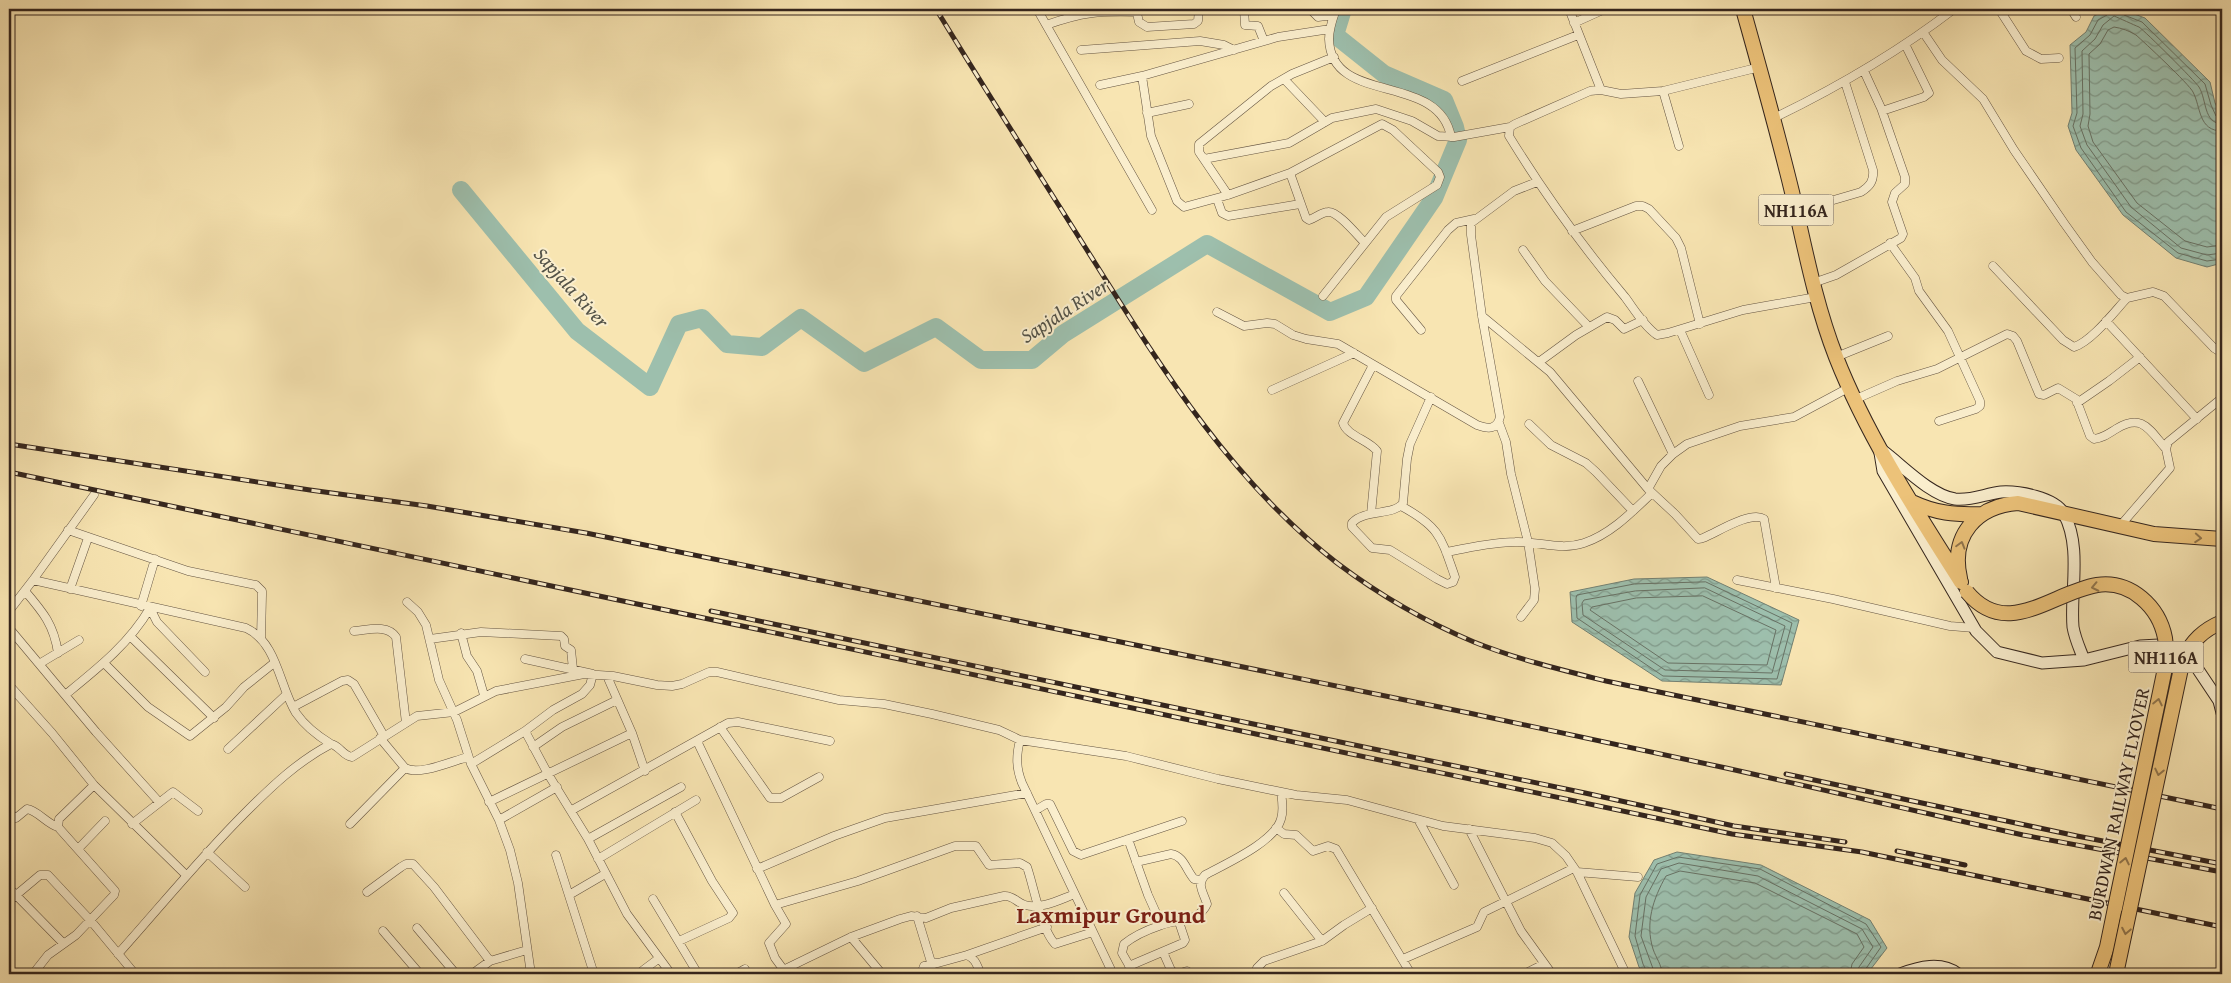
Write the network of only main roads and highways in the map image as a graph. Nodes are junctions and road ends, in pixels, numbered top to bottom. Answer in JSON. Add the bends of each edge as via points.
{"nodes":[{"id":1,"x":1743,"y":9,"type":"edge"},
{"id":2,"x":1911,"y":502,"type":"junction"},
{"id":3,"x":1981,"y":514,"type":"junction"},
{"id":4,"x":2222,"y":540,"type":"edge"},
{"id":5,"x":1964,"y":587,"type":"junction"},
{"id":6,"x":2222,"y":622,"type":"edge"},
{"id":7,"x":2101,"y":974,"type":"edge"},
{"id":8,"x":2116,"y":974,"type":"edge"}],
"edges":[{"from":1,"to":2,"type":"highway","number":"NH116A","via":[[1774,118],[1814,290],[1836,357]]},
{"from":2,"to":3,"type":"highway","via":[[1927,510],[1954,515]]},
{"from":2,"to":5,"type":"highway","number":"NH116A"},
{"from":3,"to":4,"type":"highway","one_way":true,"via":[[1997,506],[2018,503],[2174,536]]},
{"from":5,"to":3,"type":"highway","one_way":true,"via":[[1958,564],[1961,542],[1970,524]]},
{"from":7,"to":5,"type":"highway","name":"BURDWAN RAILWAY FLYOVER","number":"NH116A","one_way":true,"bridge":true,"via":[[2164,673],[2166,640],[2162,625],[2146,601],[2132,591],[2110,585],[2080,590],[2032,610],[2004,614],[1981,605]]},
{"from":6,"to":8,"type":"highway","name":"BURDWAN RAILWAY FLYOVER","number":"NH116A","one_way":true,"bridge":true,"via":[[2200,634],[2183,659]]}]}
